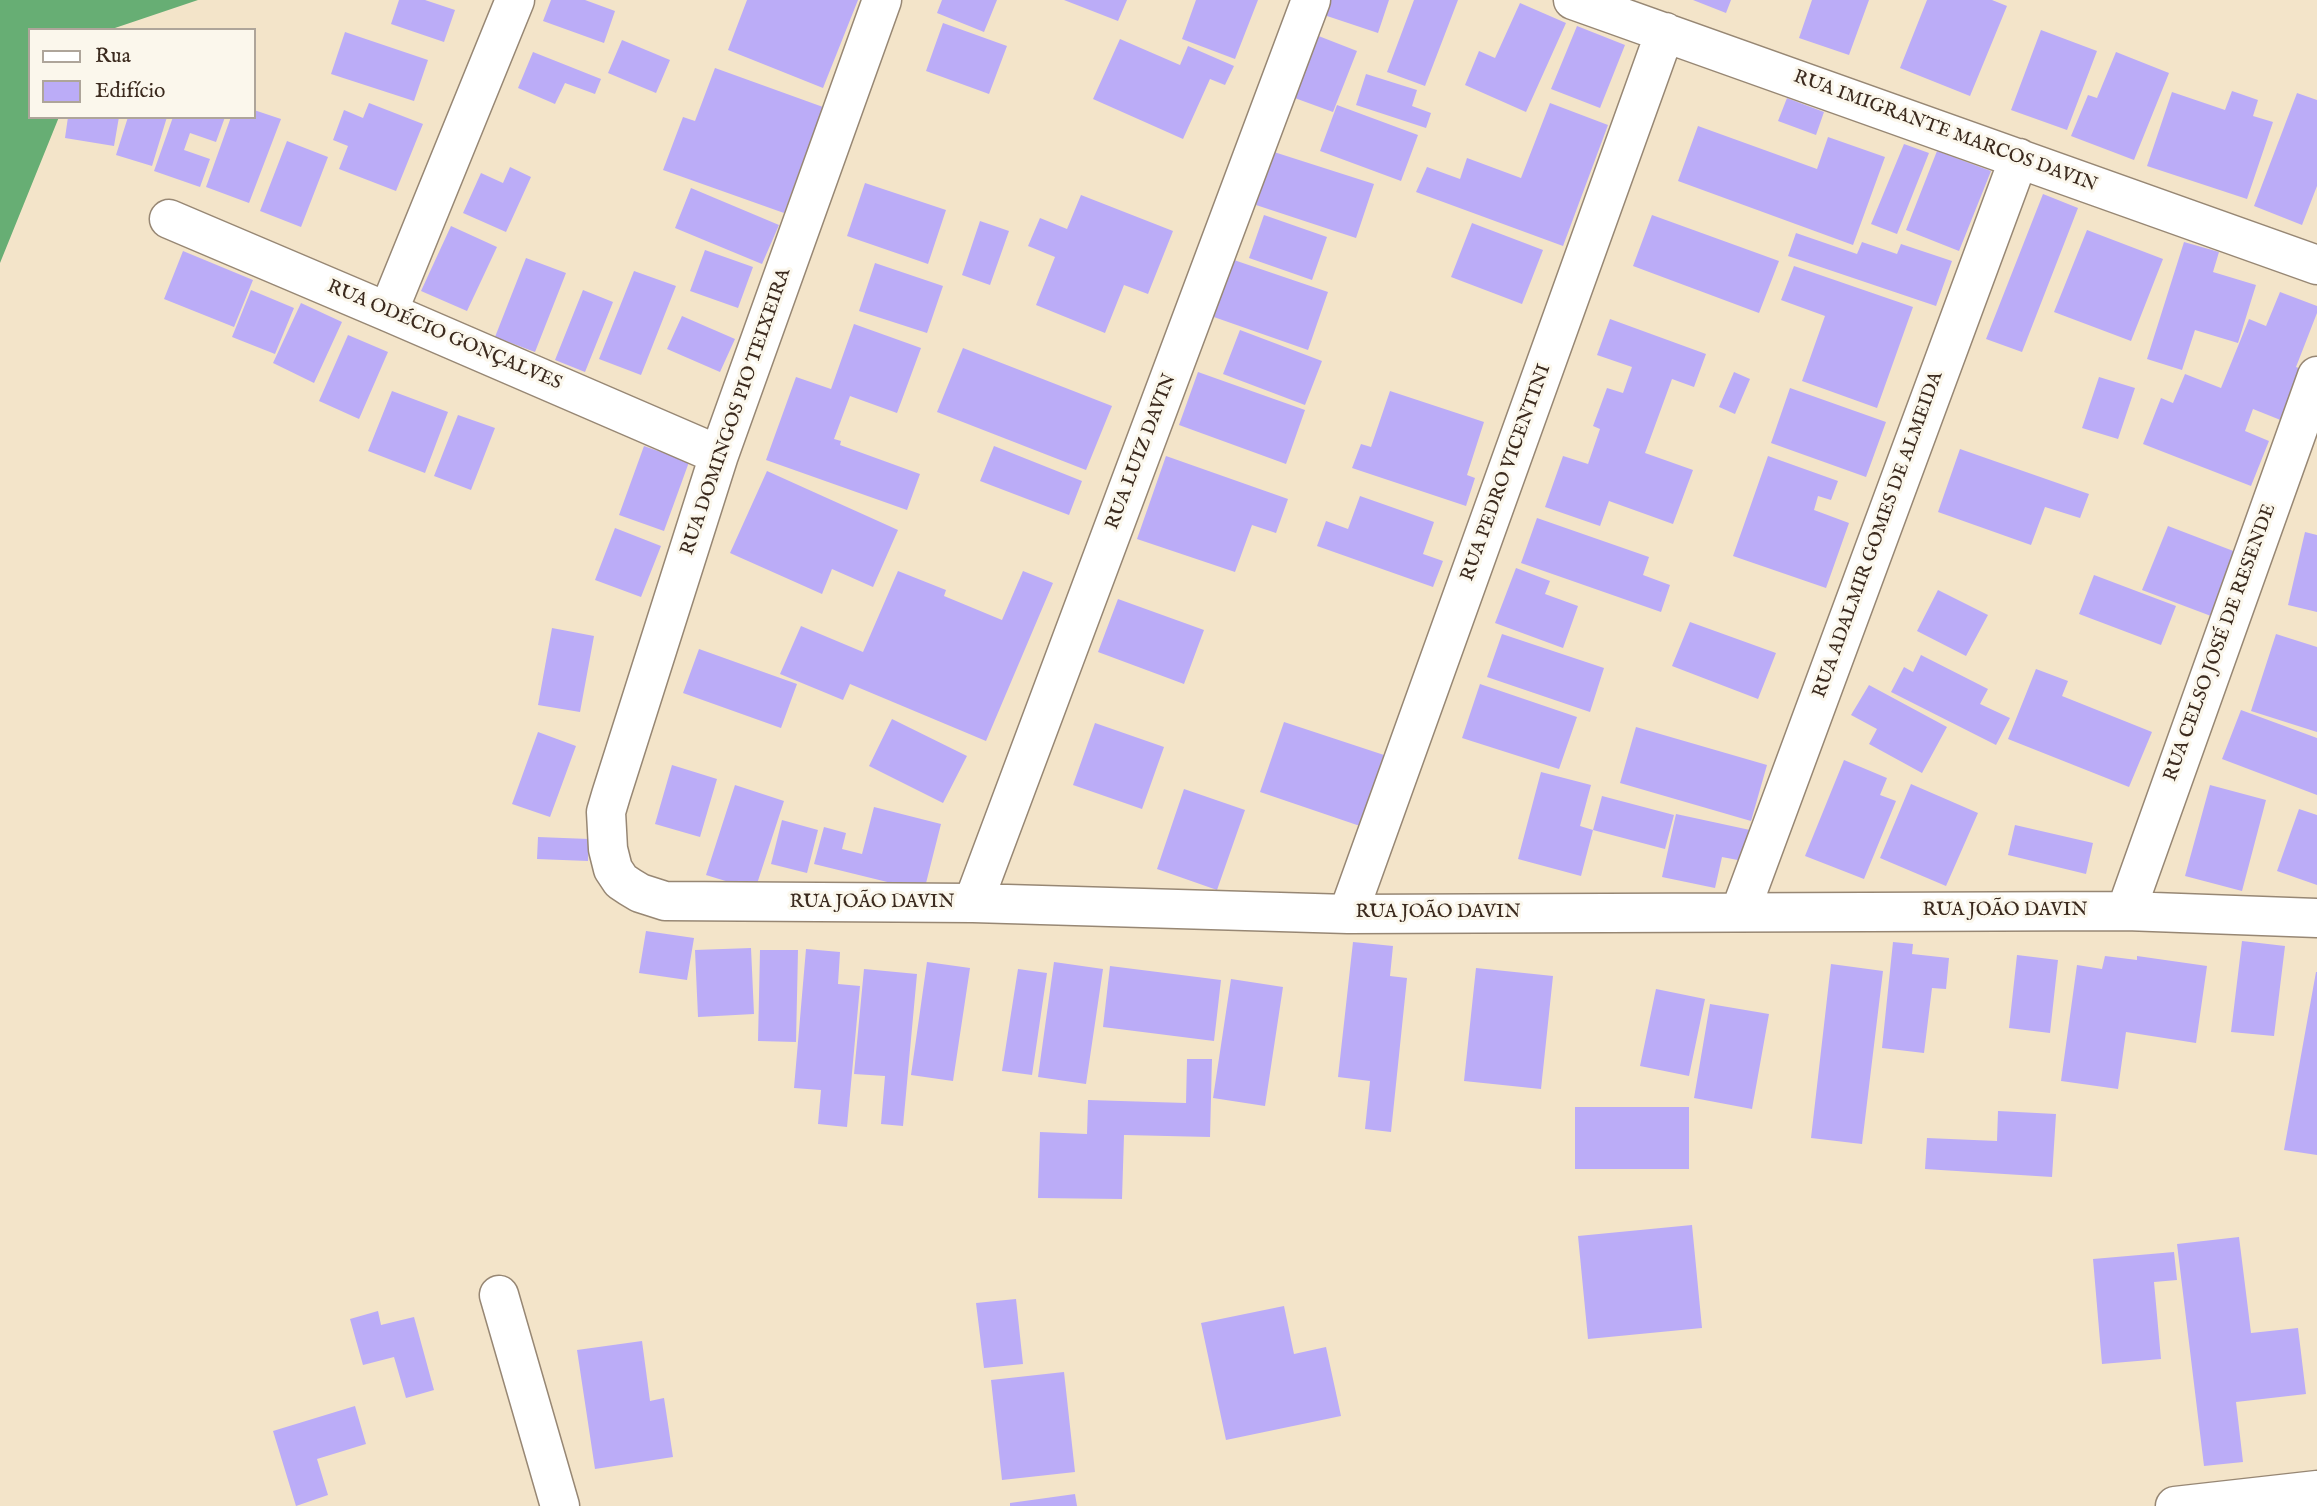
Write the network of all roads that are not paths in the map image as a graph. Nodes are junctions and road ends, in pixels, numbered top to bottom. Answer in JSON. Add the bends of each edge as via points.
{"nodes":[{"id":1,"x":515,"y":0,"type":"edge"},
{"id":2,"x":882,"y":0,"type":"edge"},
{"id":3,"x":1311,"y":0,"type":"edge"},
{"id":4,"x":1573,"y":0,"type":"edge"},
{"id":5,"x":1665,"y":32,"type":"junction"},
{"id":6,"x":2019,"y":159,"type":"junction"},
{"id":7,"x":169,"y":219,"type":"dead end"},
{"id":8,"x":2317,"y":265,"type":"edge"},
{"id":9,"x":388,"y":312,"type":"junction"},
{"id":10,"x":2317,"y":376,"type":"edge"},
{"id":11,"x":719,"y":455,"type":"junction"},
{"id":12,"x":606,"y":828,"type":"joint"},
{"id":13,"x":973,"y":904,"type":"junction"},
{"id":14,"x":2126,"y":911,"type":"junction"},
{"id":15,"x":1740,"y":912,"type":"junction"},
{"id":16,"x":1348,"y":914,"type":"junction"},
{"id":17,"x":2317,"y":918,"type":"edge"},
{"id":18,"x":499,"y":1295,"type":"dead end"},
{"id":19,"x":2317,"y":1490,"type":"edge"},
{"id":20,"x":561,"y":1506,"type":"edge"},
{"id":21,"x":2175,"y":1506,"type":"edge"}],
"edges":[{"from":1,"to":9,"type":"street"},
{"from":2,"to":11,"type":"street","name":"RUA DOMINGOS PIO TEIXEIRA"},
{"from":3,"to":13,"type":"street","name":"RUA LUIZ DAVIN"},
{"from":4,"to":5,"type":"street","name":"RUA IMIGRANTE MARCOS DAVIN"},
{"from":5,"to":6,"type":"street","name":"RUA IMIGRANTE MARCOS DAVIN"},
{"from":5,"to":16,"type":"street","name":"RUA PEDRO VICENTINI"},
{"from":6,"to":8,"type":"street","name":"RUA IMIGRANTE MARCOS DAVIN"},
{"from":6,"to":15,"type":"street","name":"RUA ADALMIR GOMES DE ALMEIDA"},
{"from":7,"to":9,"type":"street","name":"RUA ODÉCIO GONÇALVES"},
{"from":9,"to":11,"type":"street","name":"RUA ODÉCIO GONÇALVES"},
{"from":10,"to":14,"type":"street","name":"RUA CELSO JOSÉ DE RESENDE"},
{"from":11,"to":12,"type":"street","name":"RUA DOMINGOS PIO TEIXEIRA","via":[[611,795]]},
{"from":12,"to":13,"type":"street","name":"RUA JOÃO DAVIN","via":[[613,869],[621,881],[665,901]]},
{"from":13,"to":16,"type":"street","name":"RUA JOÃO DAVIN"},
{"from":14,"to":15,"type":"street","name":"RUA JOÃO DAVIN"},
{"from":14,"to":17,"type":"street","name":"RUA JOÃO DAVIN"},
{"from":15,"to":16,"type":"street","name":"RUA JOÃO DAVIN"},
{"from":18,"to":20,"type":"street"},
{"from":19,"to":21,"type":"street"}]}
